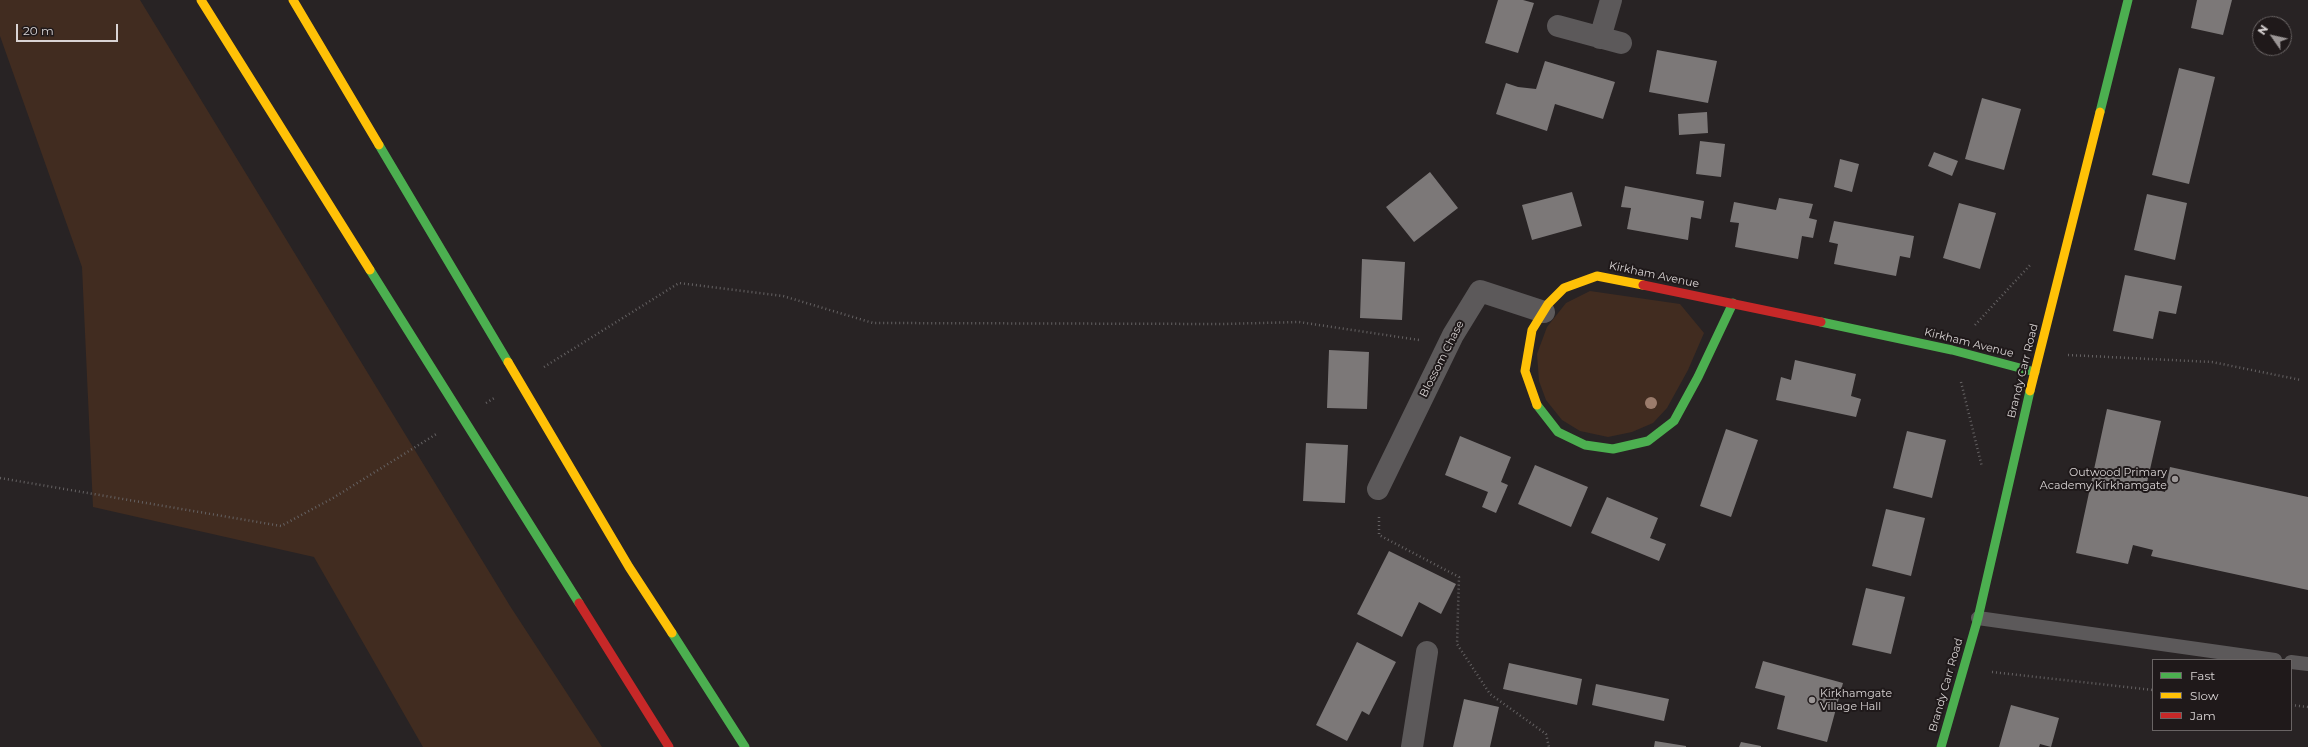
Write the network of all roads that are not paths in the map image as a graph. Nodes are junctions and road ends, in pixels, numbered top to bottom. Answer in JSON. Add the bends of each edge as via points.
{"nodes":[{"id":1,"x":201,"y":0,"type":"edge"},
{"id":2,"x":292,"y":0,"type":"edge"},
{"id":3,"x":1611,"y":0,"type":"edge"},
{"id":4,"x":2128,"y":0,"type":"edge"},
{"id":5,"x":1558,"y":26,"type":"dead end"},
{"id":6,"x":1600,"y":38,"type":"junction"},
{"id":7,"x":1621,"y":43,"type":"dead end"},
{"id":8,"x":1733,"y":304,"type":"junction"},
{"id":9,"x":1544,"y":312,"type":"junction"},
{"id":10,"x":2035,"y":372,"type":"junction"},
{"id":11,"x":1378,"y":489,"type":"road end"},
{"id":12,"x":1978,"y":618,"type":"junction"},
{"id":13,"x":1427,"y":652,"type":"dead end"},
{"id":14,"x":2268,"y":659,"type":"edge"},
{"id":15,"x":2292,"y":662,"type":"edge"},
{"id":16,"x":2308,"y":664,"type":"edge"},
{"id":17,"x":669,"y":747,"type":"edge"},
{"id":18,"x":745,"y":747,"type":"edge"},
{"id":19,"x":1412,"y":747,"type":"edge"},
{"id":20,"x":1940,"y":747,"type":"edge"}],
"edges":[{"from":1,"to":17,"type":"main road"},
{"from":2,"to":18,"type":"main road","via":[[629,567]]},
{"from":3,"to":6,"type":"street"},
{"from":4,"to":10,"type":"main road","name":"Brandy Carr Road"},
{"from":5,"to":6,"type":"street"},
{"from":6,"to":7,"type":"street"},
{"from":8,"to":9,"type":"main road","name":"Kirkham Avenue","via":[[1597,276],[1564,288]]},
{"from":8,"to":9,"type":"main road","name":"Kirkham Avenue","via":[[1674,420],[1648,441],[1613,449],[1585,445],[1558,432],[1535,402],[1525,371],[1532,330]]},
{"from":8,"to":10,"type":"main road","name":"Kirkham Avenue","via":[[1952,350]]},
{"from":9,"to":11,"type":"street","name":"Blossom Chase","via":[[1480,291],[1453,335]]},
{"from":10,"to":12,"type":"main road","name":"Brandy Carr Road"},
{"from":12,"to":14,"type":"lane"},
{"from":12,"to":20,"type":"main road","name":"Brandy Carr Road"},
{"from":13,"to":19,"type":"street"},
{"from":15,"to":16,"type":"lane"}]}
